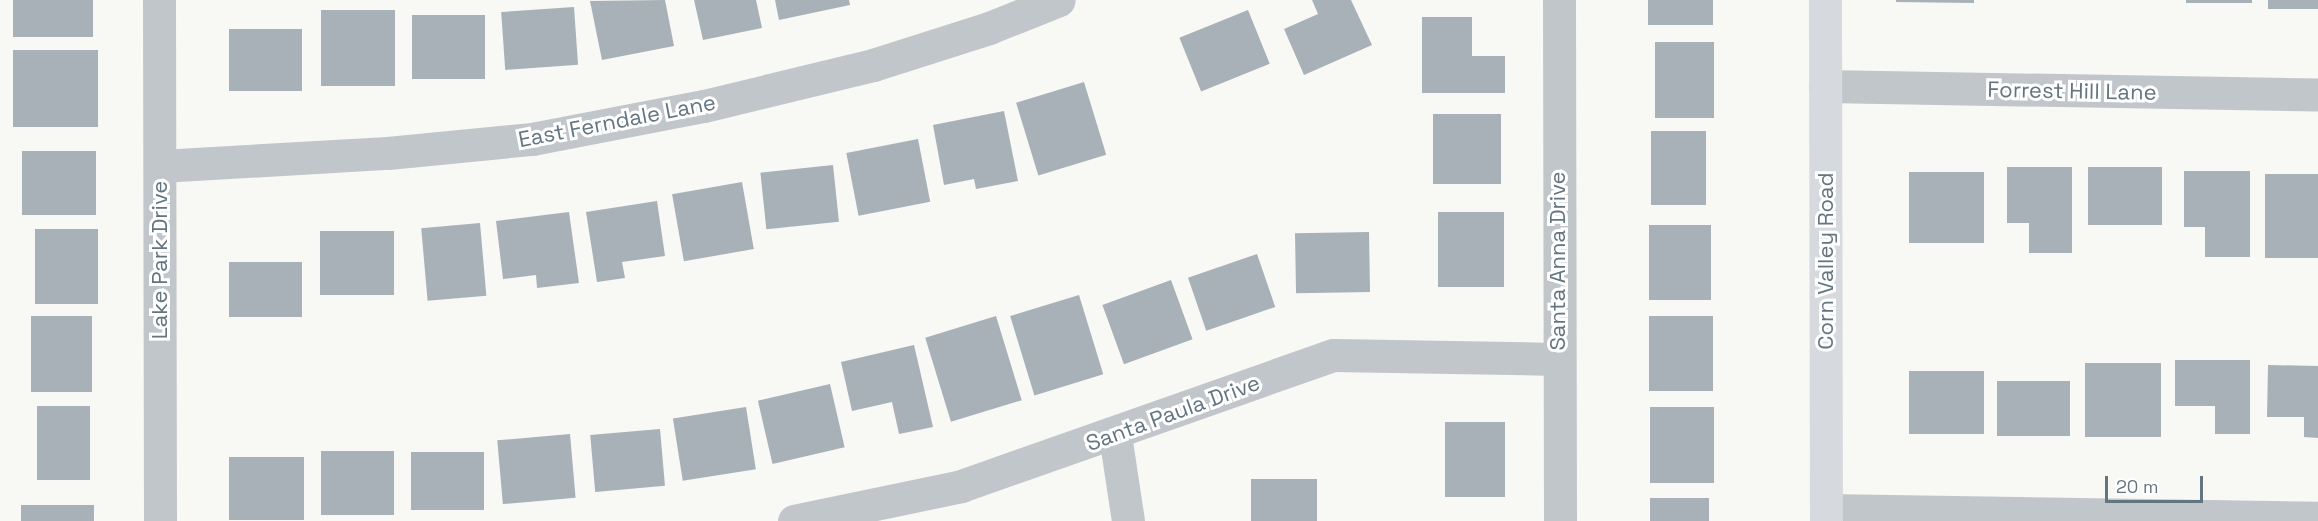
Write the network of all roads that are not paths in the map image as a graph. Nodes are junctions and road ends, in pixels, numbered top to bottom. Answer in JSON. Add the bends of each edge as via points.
{"nodes":[{"id":1,"x":159,"y":0,"type":"edge"},
{"id":2,"x":1059,"y":0,"type":"edge"},
{"id":3,"x":1559,"y":0,"type":"edge"},
{"id":4,"x":1825,"y":0,"type":"edge"},
{"id":5,"x":1825,"y":86,"type":"junction"},
{"id":6,"x":2318,"y":95,"type":"edge"},
{"id":7,"x":160,"y":166,"type":"junction"},
{"id":8,"x":1557,"y":359,"type":"junction"},
{"id":9,"x":1115,"y":435,"type":"junction"},
{"id":10,"x":1826,"y":515,"type":"edge"},
{"id":11,"x":2318,"y":519,"type":"edge"},
{"id":12,"x":160,"y":521,"type":"edge"},
{"id":13,"x":794,"y":521,"type":"edge"},
{"id":14,"x":1128,"y":521,"type":"edge"},
{"id":15,"x":1560,"y":521,"type":"edge"}],
"edges":[{"from":1,"to":7,"type":"street","name":"Lake Park Drive"},
{"from":2,"to":7,"type":"street","name":"East Ferndale Lane","via":[[989,28],[873,65],[704,106],[532,140]]},
{"from":3,"to":8,"type":"street","name":"Santa Anna Drive"},
{"from":4,"to":5,"type":"main road","name":"Corn Valley Road"},
{"from":5,"to":6,"type":"street","name":"Forrest Hill Lane"},
{"from":5,"to":10,"type":"main road","name":"Corn Valley Road"},
{"from":7,"to":12,"type":"street","name":"Lake Park Drive"},
{"from":8,"to":9,"type":"street","name":"Santa Paula Drive","via":[[1333,355]]},
{"from":8,"to":15,"type":"street","name":"Santa Anna Drive"},
{"from":9,"to":13,"type":"street","name":"Santa Paula Drive","via":[[961,486]]},
{"from":9,"to":14,"type":"street"},
{"from":10,"to":11,"type":"street"}]}
